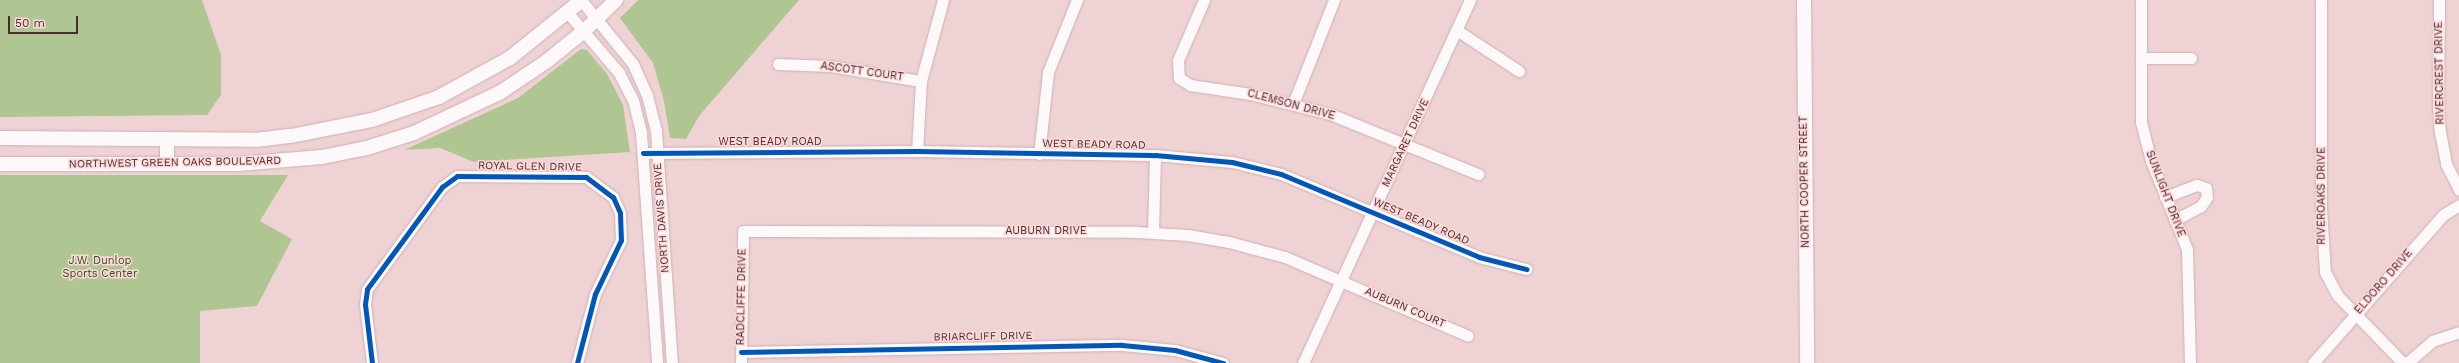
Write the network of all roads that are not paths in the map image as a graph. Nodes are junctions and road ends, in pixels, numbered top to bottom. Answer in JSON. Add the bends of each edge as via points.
{"nodes":[{"id":1,"x":582,"y":0,"type":"edge"},
{"id":2,"x":616,"y":0,"type":"edge"},
{"id":3,"x":943,"y":0,"type":"edge"},
{"id":4,"x":1077,"y":0,"type":"edge"},
{"id":5,"x":1204,"y":0,"type":"edge"},
{"id":6,"x":1334,"y":0,"type":"edge"},
{"id":7,"x":1470,"y":0,"type":"edge"},
{"id":8,"x":1804,"y":0,"type":"edge"},
{"id":9,"x":2141,"y":0,"type":"edge"},
{"id":10,"x":2321,"y":0,"type":"edge"},
{"id":11,"x":2439,"y":0,"type":"edge"},
{"id":12,"x":568,"y":13,"type":"junction"},
{"id":13,"x":597,"y":19,"type":"junction"},
{"id":14,"x":584,"y":31,"type":"junction"},
{"id":15,"x":1458,"y":31,"type":"junction"},
{"id":16,"x":2141,"y":58,"type":"junction"},
{"id":17,"x":2191,"y":58,"type":"dead end"},
{"id":18,"x":778,"y":64,"type":"dead end"},
{"id":19,"x":1519,"y":71,"type":"dead end"},
{"id":20,"x":921,"y":81,"type":"junction"},
{"id":21,"x":1293,"y":104,"type":"junction"},
{"id":22,"x":0,"y":138,"type":"edge"},
{"id":23,"x":167,"y":139,"type":"junction"},
{"id":24,"x":1405,"y":145,"type":"junction"},
{"id":25,"x":917,"y":151,"type":"junction"},
{"id":26,"x":643,"y":153,"type":"junction"},
{"id":27,"x":657,"y":153,"type":"junction"},
{"id":28,"x":1039,"y":154,"type":"junction"},
{"id":29,"x":1155,"y":155,"type":"junction"},
{"id":30,"x":0,"y":164,"type":"edge"},
{"id":31,"x":167,"y":164,"type":"junction"},
{"id":32,"x":1478,"y":174,"type":"dead end"},
{"id":33,"x":2459,"y":190,"type":"edge"},
{"id":34,"x":2165,"y":197,"type":"junction"},
{"id":35,"x":2459,"y":205,"type":"edge"},
{"id":36,"x":1373,"y":213,"type":"junction"},
{"id":37,"x":2175,"y":220,"type":"junction"},
{"id":38,"x":743,"y":231,"type":"joint"},
{"id":39,"x":1153,"y":233,"type":"junction"},
{"id":40,"x":1526,"y":269,"type":"dead end"},
{"id":41,"x":1341,"y":281,"type":"junction"},
{"id":42,"x":2355,"y":314,"type":"junction"},
{"id":43,"x":2459,"y":332,"type":"edge"},
{"id":44,"x":1468,"y":336,"type":"dead end"},
{"id":45,"x":741,"y":358,"type":"edge"},
{"id":46,"x":372,"y":363,"type":"edge"},
{"id":47,"x":577,"y":363,"type":"edge"},
{"id":48,"x":657,"y":363,"type":"edge"},
{"id":49,"x":672,"y":363,"type":"edge"},
{"id":50,"x":1223,"y":363,"type":"edge"},
{"id":51,"x":1303,"y":363,"type":"edge"},
{"id":52,"x":1807,"y":363,"type":"edge"},
{"id":53,"x":2190,"y":363,"type":"edge"},
{"id":54,"x":2313,"y":363,"type":"edge"},
{"id":55,"x":2403,"y":363,"type":"edge"},
{"id":56,"x":2407,"y":363,"type":"edge"}],
"edges":[{"from":1,"to":12,"type":"main road","name":"NORTHWEST GREEN OAKS BOULEVARD"},
{"from":1,"to":13,"type":"street","name":"NORTH DAVIS DRIVE"},
{"from":2,"to":13,"type":"main road","name":"NORTHWEST GREEN OAKS BOULEVARD"},
{"from":3,"to":20,"type":"street"},
{"from":4,"to":28,"type":"street","via":[[1048,72]]},
{"from":5,"to":21,"type":"street","name":"CLEMSON DRIVE","via":[[1181,50],[1179,78],[1190,85],[1250,94]]},
{"from":6,"to":21,"type":"street"},
{"from":7,"to":15,"type":"street","name":"MARGARET DRIVE"},
{"from":8,"to":52,"type":"main road","name":"NORTH COOPER STREET"},
{"from":9,"to":16,"type":"street","name":"SUNLIGHT DRIVE"},
{"from":10,"to":42,"type":"street","name":"RIVEROAKS DRIVE","via":[[2323,254],[2330,283]]},
{"from":11,"to":33,"type":"street","name":"RIVERCREST DRIVE","via":[[2440,132],[2446,164]]},
{"from":12,"to":14,"type":"street","name":"NORTH DAVIS DRIVE"},
{"from":12,"to":23,"type":"main road","name":"NORTHWEST GREEN OAKS BOULEVARD","via":[[510,58],[439,96],[372,120],[284,137]]},
{"from":13,"to":14,"type":"main road","name":"NORTHWEST GREEN OAKS BOULEVARD"},
{"from":13,"to":27,"type":"street","name":"NORTH DAVIS DRIVE","via":[[633,64],[647,95],[656,130]]},
{"from":14,"to":26,"type":"street","name":"NORTH DAVIS DRIVE","via":[[620,72],[641,133]]},
{"from":14,"to":31,"type":"main road","name":"NORTHWEST GREEN OAKS BOULEVARD","via":[[501,92],[414,133],[374,146],[322,157],[284,161]]},
{"from":15,"to":19,"type":"street"},
{"from":15,"to":24,"type":"street","name":"MARGARET DRIVE"},
{"from":16,"to":17,"type":"street"},
{"from":16,"to":34,"type":"street","name":"SUNLIGHT DRIVE","via":[[2141,122],[2151,161]]},
{"from":18,"to":20,"type":"street","name":"ASCOTT COURT","via":[[830,66]]},
{"from":20,"to":25,"type":"street"},
{"from":21,"to":24,"type":"street","name":"CLEMSON DRIVE","via":[[1330,114]]},
{"from":22,"to":23,"type":"main road","name":"NORTHWEST GREEN OAKS BOULEVARD"},
{"from":23,"to":31,"type":"main road"},
{"from":24,"to":32,"type":"street","name":"CLEMSON DRIVE"},
{"from":24,"to":36,"type":"street","name":"MARGARET DRIVE"},
{"from":25,"to":27,"type":"street","name":"WEST BEADY ROAD"},
{"from":25,"to":28,"type":"street","name":"WEST BEADY ROAD"},
{"from":26,"to":27,"type":"street","name":"WEST BEADY ROAD"},
{"from":26,"to":48,"type":"street","name":"NORTH DAVIS DRIVE"},
{"from":27,"to":49,"type":"street","name":"NORTH DAVIS DRIVE"},
{"from":28,"to":29,"type":"street","name":"WEST BEADY ROAD"},
{"from":29,"to":36,"type":"street","name":"WEST BEADY ROAD","via":[[1232,162],[1281,174]]},
{"from":29,"to":39,"type":"street"},
{"from":30,"to":31,"type":"main road","name":"NORTHWEST GREEN OAKS BOULEVARD"},
{"from":34,"to":37,"type":"street","name":"SUNLIGHT DRIVE"},
{"from":34,"to":37,"type":"street","via":[[2196,185],[2206,188],[2207,197],[2201,206]]},
{"from":35,"to":42,"type":"street","name":"ELDORO DRIVE","via":[[2443,215]]},
{"from":36,"to":40,"type":"street","name":"WEST BEADY ROAD","via":[[1479,257]]},
{"from":36,"to":41,"type":"street","name":"MARGARET DRIVE"},
{"from":37,"to":53,"type":"street","name":"SUNLIGHT DRIVE","via":[[2188,257]]},
{"from":38,"to":39,"type":"street","name":"AUBURN DRIVE"},
{"from":38,"to":45,"type":"street","name":"RADCLIFFE DRIVE"},
{"from":39,"to":41,"type":"street","name":"AUBURN DRIVE","via":[[1229,242],[1285,257]]},
{"from":41,"to":44,"type":"street","name":"AUBURN COURT"},
{"from":41,"to":51,"type":"street","name":"MARGARET DRIVE"},
{"from":42,"to":54,"type":"street","name":"ELDORO DRIVE"},
{"from":42,"to":55,"type":"street","name":"RIVEROAKS DRIVE"},
{"from":43,"to":56,"type":"street","via":[[2432,340]]},
{"from":45,"to":50,"type":"street","name":"BRIARCLIFF DRIVE","via":[[1122,345],[1175,350]]},
{"from":46,"to":47,"type":"street","name":"ROYAL GLEN DRIVE","via":[[365,304],[367,289],[442,187],[457,176],[586,177],[613,197],[620,214],[621,240],[595,294]]}]}
